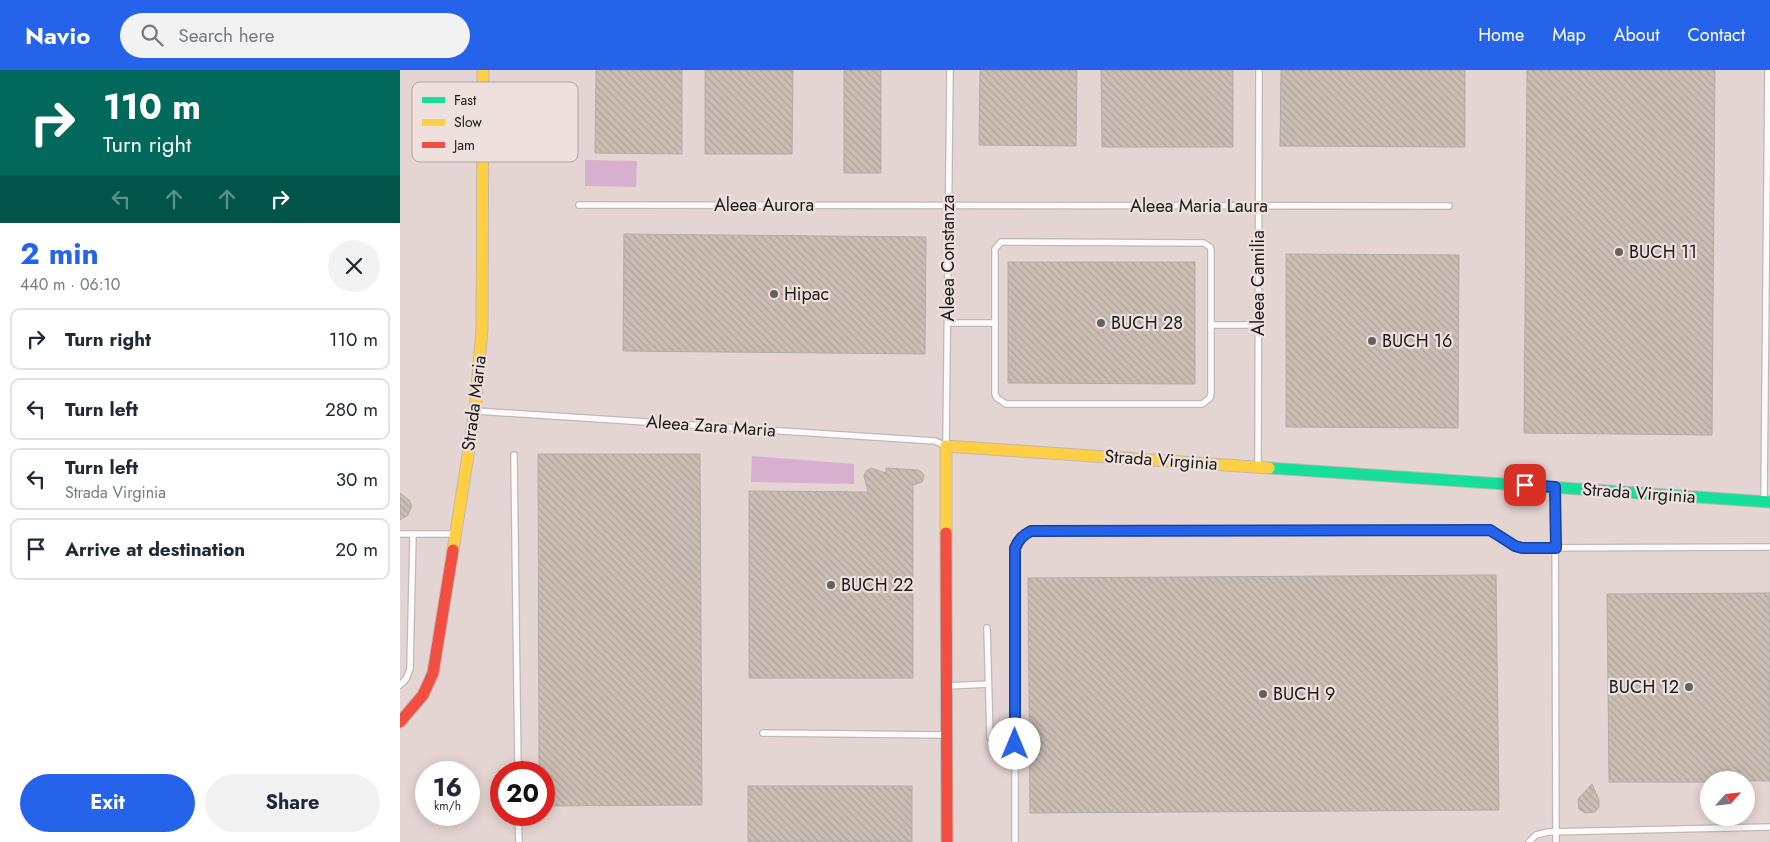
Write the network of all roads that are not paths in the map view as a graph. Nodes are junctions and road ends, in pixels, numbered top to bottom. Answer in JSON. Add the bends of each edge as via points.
{"nodes":[{"id":1,"x":950,"y":70,"type":"edge"},
{"id":2,"x":1258,"y":70,"type":"edge"},
{"id":3,"x":1768,"y":70,"type":"edge"},
{"id":4,"x":483,"y":162,"type":"edge"},
{"id":5,"x":579,"y":205,"type":"dead end"},
{"id":6,"x":949,"y":205,"type":"junction"},
{"id":7,"x":1258,"y":206,"type":"junction"},
{"id":8,"x":1448,"y":206,"type":"dead end"},
{"id":9,"x":948,"y":323,"type":"junction"},
{"id":10,"x":995,"y":323,"type":"junction"},
{"id":11,"x":1211,"y":325,"type":"junction"},
{"id":12,"x":1258,"y":325,"type":"junction"},
{"id":13,"x":475,"y":411,"type":"junction"},
{"id":14,"x":946,"y":446,"type":"junction"},
{"id":15,"x":514,"y":455,"type":"dead end"},
{"id":16,"x":1258,"y":467,"type":"junction"},
{"id":17,"x":1555,"y":487,"type":"junction"},
{"id":18,"x":1767,"y":502,"type":"edge"},
{"id":19,"x":400,"y":534,"type":"edge"},
{"id":20,"x":413,"y":534,"type":"junction"},
{"id":21,"x":456,"y":534,"type":"junction"},
{"id":22,"x":1770,"y":547,"type":"edge"},
{"id":23,"x":1556,"y":548,"type":"junction"},
{"id":24,"x":986,"y":628,"type":"dead end"},
{"id":25,"x":988,"y":684,"type":"junction"},
{"id":26,"x":400,"y":685,"type":"edge"},
{"id":27,"x":947,"y":686,"type":"junction"},
{"id":28,"x":400,"y":722,"type":"edge"},
{"id":29,"x":763,"y":733,"type":"dead end"},
{"id":30,"x":947,"y":735,"type":"junction"},
{"id":31,"x":990,"y":736,"type":"dead end"},
{"id":32,"x":518,"y":761,"type":"edge"},
{"id":33,"x":518,"y":826,"type":"edge"},
{"id":34,"x":1770,"y":826,"type":"edge"},
{"id":35,"x":1556,"y":832,"type":"junction"},
{"id":36,"x":519,"y":842,"type":"edge"},
{"id":37,"x":947,"y":842,"type":"edge"},
{"id":38,"x":1015,"y":842,"type":"edge"},
{"id":39,"x":1529,"y":842,"type":"edge"},
{"id":40,"x":1556,"y":842,"type":"edge"}],
"edges":[{"from":1,"to":6,"type":"lane","name":"Aleea Constanza"},
{"from":2,"to":7,"type":"lane","name":"Aleea Camilia"},
{"from":3,"to":18,"type":"lane"},
{"from":4,"to":13,"type":"street","name":"Strada Maria","via":[[482,329]]},
{"from":5,"to":6,"type":"lane","name":"Aleea Aurora"},
{"from":6,"to":7,"type":"lane","name":"Aleea Maria Laura"},
{"from":6,"to":9,"type":"lane","name":"Aleea Constanza"},
{"from":7,"to":8,"type":"lane","name":"Aleea Maria Laura"},
{"from":7,"to":12,"type":"lane","name":"Aleea Camilia"},
{"from":9,"to":10,"type":"lane"},
{"from":9,"to":14,"type":"lane","name":"Aleea Constanza"},
{"from":10,"to":11,"type":"lane","via":[[995,394],[1006,404],[1202,404],[1211,393]]},
{"from":10,"to":11,"type":"lane","via":[[995,248],[1001,242],[1204,243],[1211,250]]},
{"from":11,"to":12,"type":"lane"},
{"from":12,"to":16,"type":"lane","name":"Aleea Camilia"},
{"from":13,"to":14,"type":"lane","name":"Aleea Zara Maria","via":[[935,441]]},
{"from":13,"to":21,"type":"street","name":"Strada Maria"},
{"from":14,"to":16,"type":"street","name":"Strada Virginia"},
{"from":14,"to":27,"type":"street"},
{"from":15,"to":32,"type":"lane"},
{"from":16,"to":17,"type":"street","name":"Strada Virginia"},
{"from":17,"to":18,"type":"street","name":"Strada Virginia"},
{"from":17,"to":23,"type":"lane"},
{"from":19,"to":20,"type":"lane"},
{"from":20,"to":21,"type":"lane"},
{"from":20,"to":26,"type":"lane","via":[[410,669]]},
{"from":21,"to":28,"type":"street","name":"Strada Maria","via":[[433,673],[423,695]]},
{"from":22,"to":23,"type":"lane"},
{"from":23,"to":35,"type":"lane"},
{"from":23,"to":38,"type":"lane","via":[[1522,548],[1490,530],[1031,531],[1025,534],[1015,548]]},
{"from":24,"to":25,"type":"lane"},
{"from":25,"to":27,"type":"lane"},
{"from":25,"to":31,"type":"lane"},
{"from":27,"to":30,"type":"street"},
{"from":29,"to":30,"type":"lane"},
{"from":30,"to":37,"type":"street"},
{"from":33,"to":36,"type":"lane"},
{"from":34,"to":35,"type":"lane"},
{"from":35,"to":39,"type":"lane","via":[[1541,833]]},
{"from":35,"to":40,"type":"lane"}]}
